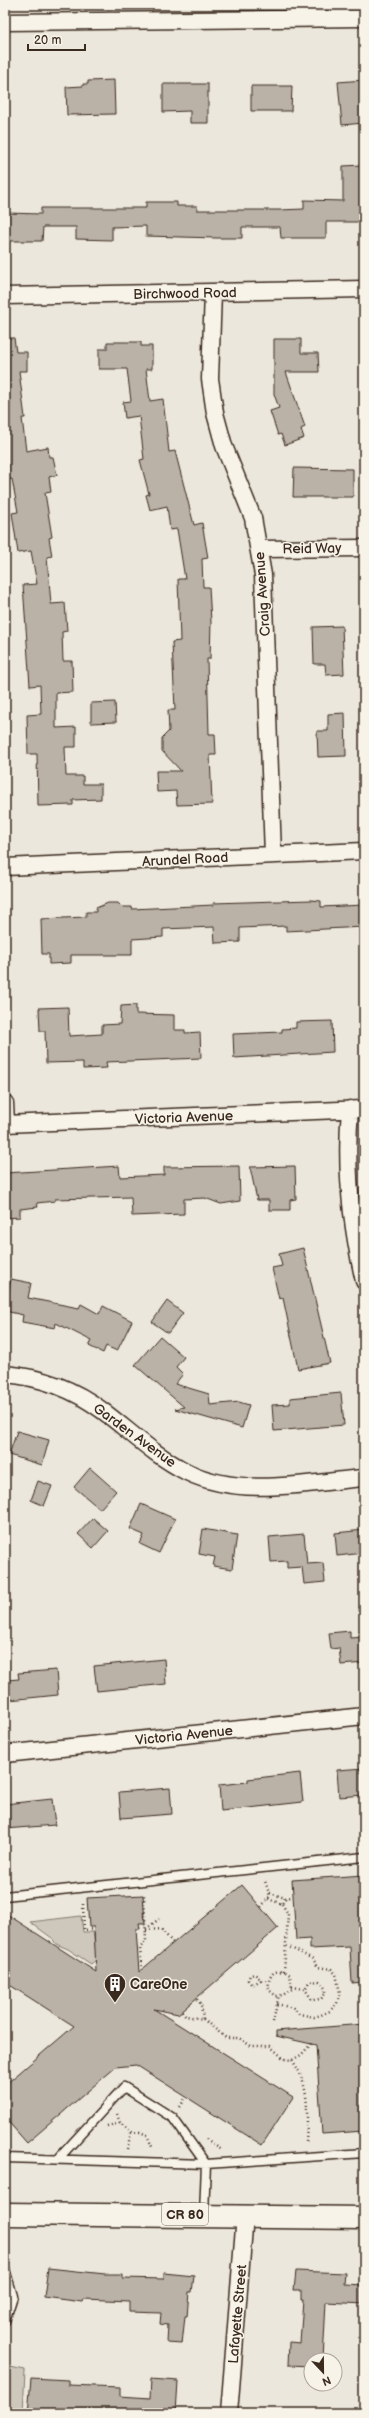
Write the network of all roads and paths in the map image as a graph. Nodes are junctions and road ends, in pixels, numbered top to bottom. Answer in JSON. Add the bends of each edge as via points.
{"nodes":[{"id":1,"x":364,"y":18,"type":"edge"},
{"id":2,"x":5,"y":22,"type":"edge"},
{"id":3,"x":364,"y":289,"type":"edge"},
{"id":4,"x":213,"y":292,"type":"junction"},
{"id":5,"x":5,"y":296,"type":"edge"},
{"id":6,"x":364,"y":548,"type":"edge"},
{"id":7,"x":259,"y":549,"type":"junction"},
{"id":8,"x":364,"y":850,"type":"edge"},
{"id":9,"x":273,"y":855,"type":"junction"},
{"id":10,"x":5,"y":867,"type":"edge"},
{"id":11,"x":5,"y":1103,"type":"edge"},
{"id":12,"x":357,"y":1109,"type":"edge"},
{"id":13,"x":6,"y":1124,"type":"edge"},
{"id":14,"x":364,"y":1281,"type":"edge"},
{"id":15,"x":5,"y":1374,"type":"edge"},
{"id":16,"x":364,"y":1478,"type":"edge"},
{"id":17,"x":364,"y":1716,"type":"edge"},
{"id":18,"x":5,"y":1754,"type":"edge"},
{"id":19,"x":364,"y":1857,"type":"edge"},
{"id":20,"x":265,"y":1881,"type":"dead end"},
{"id":21,"x":269,"y":1892,"type":"junction"},
{"id":22,"x":144,"y":1893,"type":"dead end"},
{"id":23,"x":5,"y":1896,"type":"edge"},
{"id":24,"x":293,"y":1897,"type":"dead end"},
{"id":25,"x":285,"y":1898,"type":"junction"},
{"id":26,"x":268,"y":1899,"type":"junction"},
{"id":27,"x":83,"y":1904,"type":"dead end"},
{"id":28,"x":282,"y":1904,"type":"junction"},
{"id":29,"x":261,"y":1907,"type":"dead end"},
{"id":30,"x":159,"y":1919,"type":"dead end"},
{"id":31,"x":94,"y":1929,"type":"dead end"},
{"id":32,"x":146,"y":1930,"type":"junction"},
{"id":33,"x":173,"y":1943,"type":"dead end"},
{"id":34,"x":287,"y":1946,"type":"junction"},
{"id":35,"x":142,"y":1970,"type":"dead end"},
{"id":36,"x":284,"y":1971,"type":"junction"},
{"id":37,"x":261,"y":1980,"type":"junction"},
{"id":38,"x":268,"y":1982,"type":"junction"},
{"id":39,"x":292,"y":1986,"type":"junction"},
{"id":40,"x":305,"y":1989,"type":"junction"},
{"id":41,"x":279,"y":1995,"type":"junction"},
{"id":42,"x":196,"y":1998,"type":"dead end"},
{"id":43,"x":276,"y":2004,"type":"junction"},
{"id":44,"x":182,"y":2011,"type":"dead end"},
{"id":45,"x":203,"y":2020,"type":"junction"},
{"id":46,"x":273,"y":2022,"type":"dead end"},
{"id":47,"x":313,"y":2042,"type":"dead end"},
{"id":48,"x":292,"y":2060,"type":"junction"},
{"id":49,"x":186,"y":2097,"type":"dead end"},
{"id":50,"x":116,"y":2108,"type":"dead end"},
{"id":51,"x":177,"y":2113,"type":"dead end"},
{"id":52,"x":101,"y":2123,"type":"dead end"},
{"id":53,"x":120,"y":2123,"type":"junction"},
{"id":54,"x":132,"y":2133,"type":"junction"},
{"id":55,"x":202,"y":2136,"type":"dead end"},
{"id":56,"x":226,"y":2150,"type":"dead end"},
{"id":57,"x":306,"y":2150,"type":"dead end"},
{"id":58,"x":127,"y":2152,"type":"dead end"},
{"id":59,"x":153,"y":2152,"type":"dead end"},
{"id":60,"x":364,"y":2153,"type":"edge"},
{"id":61,"x":5,"y":2158,"type":"edge"},
{"id":62,"x":58,"y":2159,"type":"junction"},
{"id":63,"x":206,"y":2164,"type":"junction"},
{"id":64,"x":5,"y":2214,"type":"edge"},
{"id":65,"x":204,"y":2214,"type":"junction"},
{"id":66,"x":245,"y":2216,"type":"junction"},
{"id":67,"x":364,"y":2218,"type":"edge"},
{"id":68,"x":5,"y":2269,"type":"edge"},
{"id":69,"x":5,"y":2321,"type":"edge"},
{"id":70,"x":229,"y":2413,"type":"edge"}],
"edges":[{"from":1,"to":2,"type":"street"},
{"from":3,"to":4,"type":"street","name":"Birchwood Road"},
{"from":4,"to":5,"type":"street","name":"Birchwood Road"},
{"from":4,"to":7,"type":"street","name":"Craig Avenue","via":[[210,379],[215,412],[224,446],[253,518]]},
{"from":6,"to":7,"type":"street","name":"Reid Way"},
{"from":7,"to":9,"type":"street","name":"Craig Avenue","via":[[264,575]]},
{"from":8,"to":9,"type":"street","name":"Arundel Road"},
{"from":9,"to":10,"type":"street","name":"Arundel Road"},
{"from":11,"to":13,"type":"street"},
{"from":12,"to":13,"type":"street","name":"Victoria Avenue"},
{"from":12,"to":14,"type":"street","via":[[348,1176],[353,1228]]},
{"from":15,"to":16,"type":"street","name":"Garden Avenue","via":[[53,1384],[79,1395],[102,1410],[161,1458],[188,1472],[217,1482],[269,1486]]},
{"from":17,"to":18,"type":"street","name":"Victoria Avenue"},
{"from":19,"to":23,"type":"lane"},
{"from":20,"to":21,"type":"path"},
{"from":21,"to":25,"type":"path"},
{"from":21,"to":26,"type":"path"},
{"from":22,"to":32,"type":"path"},
{"from":24,"to":25,"type":"path"},
{"from":25,"to":28,"type":"path"},
{"from":26,"to":28,"type":"path"},
{"from":26,"to":29,"type":"path"},
{"from":27,"to":31,"type":"path","via":[[84,1930]]},
{"from":28,"to":34,"type":"path","via":[[288,1914]]},
{"from":30,"to":32,"type":"path"},
{"from":32,"to":33,"type":"path","via":[[161,1928]]},
{"from":32,"to":35,"type":"path","via":[[146,1941],[140,1948]]},
{"from":34,"to":36,"type":"path"},
{"from":34,"to":43,"type":"path","via":[[313,1959],[318,1967],[331,1969],[336,1974],[340,1993],[337,2003],[330,2011],[314,2017],[298,2014],[294,2008]]},
{"from":36,"to":38,"type":"path","via":[[274,1972]]},
{"from":36,"to":39,"type":"path","via":[[290,1975]]},
{"from":37,"to":37,"type":"path","via":[[255,1974],[250,1975],[248,1980],[252,1985]]},
{"from":37,"to":38,"type":"path"},
{"from":38,"to":41,"type":"path","via":[[269,1990],[276,1996]]},
{"from":39,"to":40,"type":"path"},
{"from":39,"to":41,"type":"path","via":[[292,1989]]},
{"from":40,"to":40,"type":"path","via":[[312,2000],[321,1999],[326,1994],[319,1981],[309,1982]]},
{"from":41,"to":43,"type":"path"},
{"from":42,"to":45,"type":"path","via":[[201,2004]]},
{"from":43,"to":46,"type":"path"},
{"from":44,"to":45,"type":"path","via":[[186,2016]]},
{"from":45,"to":48,"type":"path","via":[[226,2038],[239,2038],[251,2046],[270,2046],[284,2059]]},
{"from":47,"to":48,"type":"path","via":[[301,2055]]},
{"from":48,"to":57,"type":"path","via":[[304,2082],[307,2099]]},
{"from":49,"to":51,"type":"path"},
{"from":50,"to":53,"type":"path"},
{"from":52,"to":53,"type":"path","via":[[111,2126]]},
{"from":53,"to":54,"type":"path"},
{"from":54,"to":58,"type":"path","via":[[127,2142]]},
{"from":54,"to":59,"type":"path","via":[[147,2135],[151,2140]]},
{"from":55,"to":56,"type":"path"},
{"from":60,"to":63,"type":"lane"},
{"from":61,"to":62,"type":"lane"},
{"from":62,"to":63,"type":"lane"},
{"from":62,"to":63,"type":"lane","via":[[124,2087],[173,2118]]},
{"from":63,"to":65,"type":"lane"},
{"from":64,"to":65,"type":"main road","number":"CR 80"},
{"from":65,"to":66,"type":"main road","number":"CR 80"},
{"from":66,"to":67,"type":"main road","number":"CR 80"},
{"from":66,"to":70,"type":"street","name":"Lafayette Street"},
{"from":68,"to":69,"type":"lane","via":[[13,2296]]}]}
